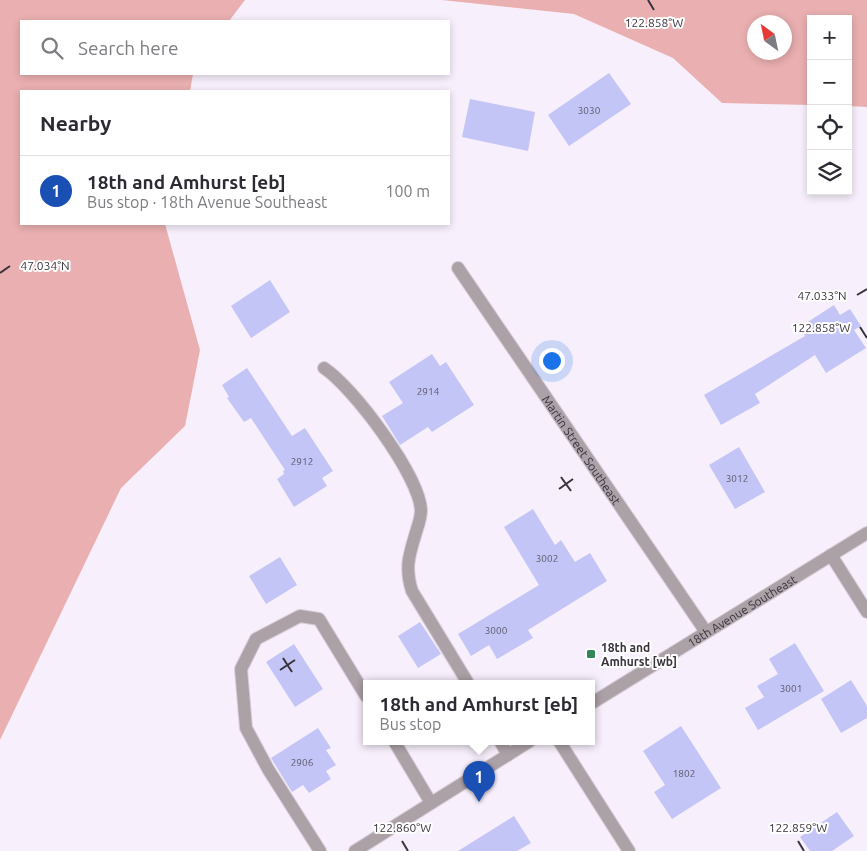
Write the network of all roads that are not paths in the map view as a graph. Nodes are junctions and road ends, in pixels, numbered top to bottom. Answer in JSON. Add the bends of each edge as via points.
{"nodes":[{"id":1,"x":458,"y":268,"type":"dead end"},
{"id":2,"x":324,"y":368,"type":"dead end"},
{"id":3,"x":867,"y":532,"type":"edge"},
{"id":4,"x":831,"y":556,"type":"junction"},
{"id":5,"x":867,"y":612,"type":"edge"},
{"id":6,"x":706,"y":632,"type":"junction"},
{"id":7,"x":466,"y":680,"type":"edge"},
{"id":8,"x":363,"y":691,"type":"edge"},
{"id":9,"x":595,"y":701,"type":"edge"},
{"id":10,"x":396,"y":745,"type":"edge"},
{"id":11,"x":502,"y":745,"type":"edge"},
{"id":12,"x":524,"y":745,"type":"edge"},
{"id":13,"x":562,"y":745,"type":"edge"},
{"id":14,"x":508,"y":755,"type":"junction"},
{"id":15,"x":431,"y":803,"type":"junction"},
{"id":16,"x":320,"y":851,"type":"edge"},
{"id":17,"x":355,"y":851,"type":"edge"},
{"id":18,"x":629,"y":851,"type":"edge"}],
"edges":[{"from":1,"to":6,"type":"street","name":"Martin Street Southeast"},
{"from":2,"to":7,"type":"street","via":[[350,390],[398,457],[420,498],[421,512],[407,562],[408,582]]},
{"from":3,"to":4,"type":"street","name":"18th Avenue Southeast"},
{"from":4,"to":5,"type":"street"},
{"from":4,"to":6,"type":"street","name":"18th Avenue Southeast"},
{"from":6,"to":9,"type":"street","name":"18th Avenue Southeast"},
{"from":8,"to":16,"type":"street","via":[[319,619],[300,616],[256,639],[241,669],[246,728]]},
{"from":10,"to":15,"type":"street"},
{"from":11,"to":14,"type":"street"},
{"from":12,"to":14,"type":"street"},
{"from":13,"to":18,"type":"street"},
{"from":14,"to":15,"type":"street"},
{"from":15,"to":17,"type":"street"}]}
